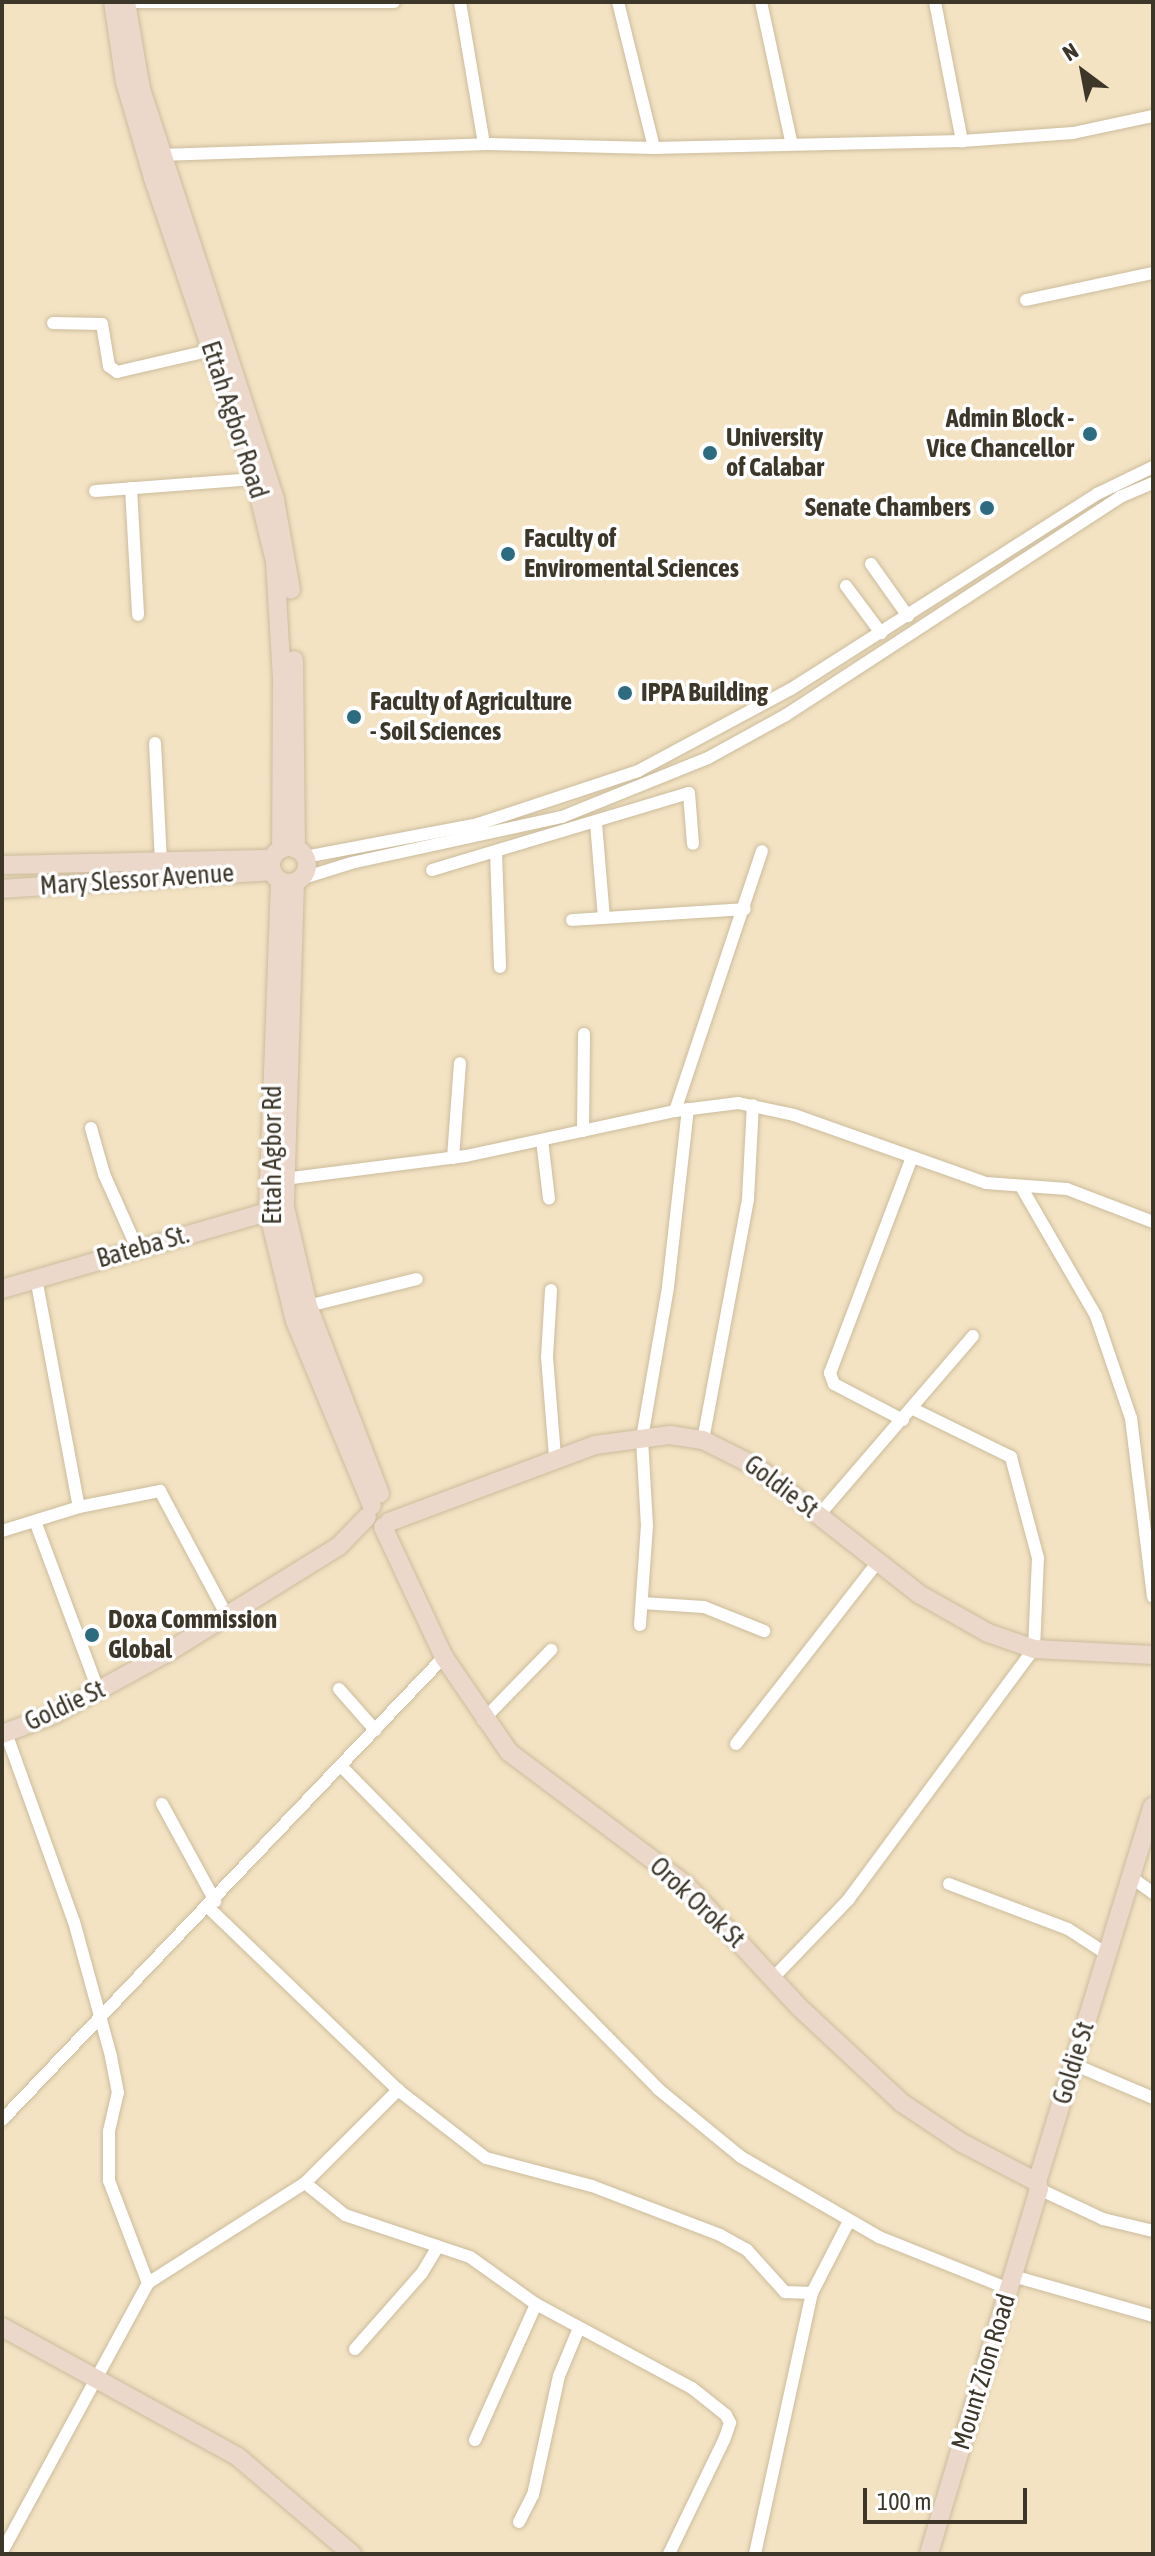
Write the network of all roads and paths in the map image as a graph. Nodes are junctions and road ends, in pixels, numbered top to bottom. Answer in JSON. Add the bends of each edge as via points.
{"nodes":[{"id":1,"x":113,"y":2,"type":"edge"},
{"id":2,"x":119,"y":2,"type":"edge"},
{"id":3,"x":126,"y":2,"type":"edge"},
{"id":4,"x":394,"y":2,"type":"edge"},
{"id":5,"x":460,"y":2,"type":"edge"},
{"id":6,"x":618,"y":2,"type":"edge"},
{"id":7,"x":761,"y":2,"type":"edge"},
{"id":8,"x":935,"y":2,"type":"edge"},
{"id":9,"x":1153,"y":116,"type":"edge"},
{"id":10,"x":791,"y":141,"type":"junction"},
{"id":11,"x":962,"y":141,"type":"junction"},
{"id":12,"x":484,"y":144,"type":"junction"},
{"id":13,"x":654,"y":148,"type":"junction"},
{"id":14,"x":160,"y":155,"type":"junction"},
{"id":15,"x":1153,"y":273,"type":"edge"},
{"id":16,"x":1026,"y":300,"type":"dead end"},
{"id":17,"x":53,"y":323,"type":"dead end"},
{"id":18,"x":212,"y":350,"type":"junction"},
{"id":19,"x":1153,"y":467,"type":"edge"},
{"id":20,"x":255,"y":479,"type":"junction"},
{"id":21,"x":1153,"y":483,"type":"edge"},
{"id":22,"x":131,"y":488,"type":"junction"},
{"id":23,"x":95,"y":491,"type":"dead end"},
{"id":24,"x":871,"y":564,"type":"dead end"},
{"id":25,"x":846,"y":586,"type":"dead end"},
{"id":26,"x":138,"y":615,"type":"dead end"},
{"id":27,"x":908,"y":616,"type":"junction"},
{"id":28,"x":881,"y":633,"type":"junction"},
{"id":29,"x":155,"y":743,"type":"dead end"},
{"id":30,"x":596,"y":823,"type":"junction"},
{"id":31,"x":693,"y":844,"type":"dead end"},
{"id":32,"x":762,"y":851,"type":"dead end"},
{"id":33,"x":496,"y":852,"type":"junction"},
{"id":34,"x":161,"y":862,"type":"junction"},
{"id":35,"x":2,"y":865,"type":"edge"},
{"id":36,"x":287,"y":866,"type":"junction"},
{"id":37,"x":432,"y":870,"type":"dead end"},
{"id":38,"x":2,"y":889,"type":"edge"},
{"id":39,"x":745,"y":909,"type":"junction"},
{"id":40,"x":604,"y":918,"type":"junction"},
{"id":41,"x":572,"y":920,"type":"dead end"},
{"id":42,"x":500,"y":967,"type":"dead end"},
{"id":43,"x":584,"y":1034,"type":"dead end"},
{"id":44,"x":460,"y":1063,"type":"dead end"},
{"id":45,"x":753,"y":1105,"type":"junction"},
{"id":46,"x":682,"y":1110,"type":"junction"},
{"id":47,"x":91,"y":1128,"type":"dead end"},
{"id":48,"x":583,"y":1131,"type":"junction"},
{"id":49,"x":542,"y":1140,"type":"junction"},
{"id":50,"x":912,"y":1157,"type":"junction"},
{"id":51,"x":453,"y":1158,"type":"junction"},
{"id":52,"x":284,"y":1179,"type":"junction"},
{"id":53,"x":1023,"y":1190,"type":"junction"},
{"id":54,"x":549,"y":1199,"type":"dead end"},
{"id":55,"x":276,"y":1209,"type":"junction"},
{"id":56,"x":1153,"y":1222,"type":"edge"},
{"id":57,"x":137,"y":1248,"type":"junction"},
{"id":58,"x":36,"y":1278,"type":"junction"},
{"id":59,"x":417,"y":1279,"type":"dead end"},
{"id":60,"x":2,"y":1289,"type":"edge"},
{"id":61,"x":551,"y":1290,"type":"dead end"},
{"id":62,"x":308,"y":1306,"type":"junction"},
{"id":63,"x":973,"y":1336,"type":"dead end"},
{"id":64,"x":913,"y":1409,"type":"junction"},
{"id":65,"x":903,"y":1420,"type":"junction"},
{"id":66,"x":642,"y":1438,"type":"junction"},
{"id":67,"x":703,"y":1440,"type":"junction"},
{"id":68,"x":555,"y":1457,"type":"junction"},
{"id":69,"x":79,"y":1507,"type":"junction"},
{"id":70,"x":819,"y":1515,"type":"junction"},
{"id":71,"x":380,"y":1516,"type":"junction"},
{"id":72,"x":35,"y":1521,"type":"junction"},
{"id":73,"x":2,"y":1531,"type":"edge"},
{"id":74,"x":877,"y":1563,"type":"junction"},
{"id":75,"x":1153,"y":1597,"type":"edge"},
{"id":76,"x":642,"y":1603,"type":"junction"},
{"id":77,"x":227,"y":1616,"type":"junction"},
{"id":78,"x":640,"y":1625,"type":"dead end"},
{"id":79,"x":764,"y":1631,"type":"dead end"},
{"id":80,"x":1034,"y":1649,"type":"junction"},
{"id":81,"x":551,"y":1650,"type":"dead end"},
{"id":82,"x":1153,"y":1655,"type":"edge"},
{"id":83,"x":444,"y":1657,"type":"junction"},
{"id":84,"x":339,"y":1689,"type":"dead end"},
{"id":85,"x":99,"y":1692,"type":"junction"},
{"id":86,"x":483,"y":1720,"type":"junction"},
{"id":87,"x":375,"y":1730,"type":"junction"},
{"id":88,"x":4,"y":1733,"type":"edge"},
{"id":89,"x":736,"y":1744,"type":"dead end"},
{"id":90,"x":341,"y":1766,"type":"junction"},
{"id":91,"x":162,"y":1804,"type":"dead end"},
{"id":92,"x":1153,"y":1806,"type":"edge"},
{"id":93,"x":1150,"y":1830,"type":"edge"},
{"id":94,"x":1131,"y":1877,"type":"junction"},
{"id":95,"x":949,"y":1884,"type":"dead end"},
{"id":96,"x":1153,"y":1893,"type":"edge"},
{"id":97,"x":212,"y":1904,"type":"junction"},
{"id":98,"x":1107,"y":1954,"type":"junction"},
{"id":99,"x":773,"y":1978,"type":"junction"},
{"id":100,"x":97,"y":2018,"type":"junction"},
{"id":101,"x":1073,"y":2064,"type":"junction"},
{"id":102,"x":398,"y":2090,"type":"junction"},
{"id":103,"x":1153,"y":2098,"type":"edge"},
{"id":104,"x":7,"y":2104,"type":"edge"},
{"id":105,"x":2,"y":2120,"type":"edge"},
{"id":106,"x":305,"y":2183,"type":"junction"},
{"id":107,"x":1038,"y":2185,"type":"junction"},
{"id":108,"x":849,"y":2221,"type":"junction"},
{"id":109,"x":1153,"y":2231,"type":"edge"},
{"id":110,"x":438,"y":2246,"type":"junction"},
{"id":111,"x":148,"y":2283,"type":"junction"},
{"id":112,"x":1011,"y":2283,"type":"junction"},
{"id":113,"x":812,"y":2293,"type":"junction"},
{"id":114,"x":536,"y":2304,"type":"junction"},
{"id":115,"x":1153,"y":2316,"type":"edge"},
{"id":116,"x":2,"y":2327,"type":"edge"},
{"id":117,"x":579,"y":2328,"type":"junction"},
{"id":118,"x":355,"y":2349,"type":"dead end"},
{"id":119,"x":98,"y":2381,"type":"junction"},
{"id":120,"x":475,"y":2440,"type":"dead end"},
{"id":121,"x":519,"y":2522,"type":"dead end"},
{"id":122,"x":2,"y":2552,"type":"edge"},
{"id":123,"x":352,"y":2554,"type":"edge"},
{"id":124,"x":669,"y":2554,"type":"edge"},
{"id":125,"x":755,"y":2554,"type":"edge"},
{"id":126,"x":929,"y":2554,"type":"edge"}],
"edges":[{"from":1,"to":18,"type":"main road","name":"Ettah Agbor Road","via":[[125,82]]},
{"from":2,"to":3,"type":"street"},
{"from":3,"to":4,"type":"street"},
{"from":3,"to":14,"type":"main road","name":"Ettah Agbor Road","via":[[133,59]]},
{"from":5,"to":12,"type":"street"},
{"from":6,"to":13,"type":"street"},
{"from":7,"to":10,"type":"street"},
{"from":8,"to":11,"type":"street"},
{"from":9,"to":11,"type":"street","via":[[1073,133]]},
{"from":10,"to":11,"type":"street"},
{"from":10,"to":13,"type":"street"},
{"from":12,"to":13,"type":"street"},
{"from":12,"to":14,"type":"street"},
{"from":14,"to":36,"type":"main road","name":"Ettah Agbor Road","via":[[285,540],[292,602]]},
{"from":15,"to":16,"type":"street"},
{"from":17,"to":18,"type":"street","via":[[102,324],[109,366],[117,372]]},
{"from":18,"to":20,"type":"main road","name":"Ettah Agbor Road"},
{"from":19,"to":27,"type":"street","via":[[1097,494]]},
{"from":20,"to":22,"type":"street"},
{"from":20,"to":36,"type":"main road","name":"Ettah Agbor Road","via":[[280,597]]},
{"from":21,"to":36,"type":"street","via":[[1088,518],[786,715],[695,764],[562,817],[351,863]]},
{"from":22,"to":23,"type":"street"},
{"from":22,"to":26,"type":"street"},
{"from":24,"to":27,"type":"street"},
{"from":25,"to":28,"type":"street"},
{"from":27,"to":28,"type":"street"},
{"from":28,"to":36,"type":"street","via":[[731,724],[589,790],[478,824]]},
{"from":29,"to":34,"type":"street"},
{"from":30,"to":31,"type":"street","via":[[690,793]]},
{"from":30,"to":33,"type":"street"},
{"from":30,"to":40,"type":"street"},
{"from":32,"to":39,"type":"street"},
{"from":33,"to":37,"type":"street"},
{"from":33,"to":42,"type":"street"},
{"from":34,"to":35,"type":"main road","name":"Mary Slessor Avenue"},
{"from":34,"to":36,"type":"main road","name":"Mary Slessor Avenue"},
{"from":36,"to":38,"type":"main road","name":"Mary Slessor Avenue"},
{"from":36,"to":52,"type":"main road","name":"Ettah Agbor Rd"},
{"from":36,"to":55,"type":"main road","name":"Ettah Agbor Rd"},
{"from":39,"to":40,"type":"street"},
{"from":39,"to":46,"type":"street"},
{"from":40,"to":41,"type":"street"},
{"from":43,"to":48,"type":"street"},
{"from":44,"to":51,"type":"street"},
{"from":45,"to":46,"type":"street"},
{"from":45,"to":50,"type":"street"},
{"from":45,"to":67,"type":"street","via":[[746,1214]]},
{"from":46,"to":48,"type":"street"},
{"from":46,"to":66,"type":"street","via":[[668,1287]]},
{"from":47,"to":57,"type":"street","via":[[104,1174]]},
{"from":48,"to":49,"type":"street"},
{"from":49,"to":51,"type":"street"},
{"from":49,"to":54,"type":"street"},
{"from":50,"to":53,"type":"street"},
{"from":50,"to":65,"type":"street","via":[[830,1373],[834,1384]]},
{"from":51,"to":52,"type":"street"},
{"from":52,"to":55,"type":"main road","name":"Ettah Agbor Rd"},
{"from":53,"to":56,"type":"street","via":[[1067,1189]]},
{"from":53,"to":75,"type":"street","via":[[1096,1316],[1131,1418]]},
{"from":55,"to":57,"type":"main road","name":"Bateba St."},
{"from":55,"to":62,"type":"main road","name":"Ettah Agbor Rd"},
{"from":55,"to":71,"type":"main road","name":"Ettah Agbor Rd","via":[[295,1321]]},
{"from":57,"to":58,"type":"main road","name":"Bateba St."},
{"from":58,"to":60,"type":"main road","name":"Bateba St."},
{"from":58,"to":69,"type":"street"},
{"from":59,"to":62,"type":"street"},
{"from":61,"to":68,"type":"street","via":[[547,1357]]},
{"from":62,"to":71,"type":"main road","name":"Ettah Agbor Rd"},
{"from":63,"to":64,"type":"street"},
{"from":64,"to":65,"type":"street"},
{"from":64,"to":80,"type":"street","via":[[1011,1457],[1038,1558]]},
{"from":65,"to":70,"type":"street"},
{"from":66,"to":67,"type":"main road","name":"Goldie St"},
{"from":66,"to":68,"type":"main road","name":"Goldie St"},
{"from":66,"to":76,"type":"street","via":[[647,1526]]},
{"from":67,"to":70,"type":"main road","name":"Goldie St","via":[[750,1462]]},
{"from":68,"to":71,"type":"main road","name":"Goldie St","via":[[419,1508]]},
{"from":69,"to":72,"type":"street"},
{"from":69,"to":77,"type":"street","via":[[165,1493]]},
{"from":70,"to":74,"type":"main road","name":"Goldie St"},
{"from":71,"to":77,"type":"main road","name":"Goldie St"},
{"from":71,"to":83,"type":"main road","name":"Orok Orok St"},
{"from":72,"to":73,"type":"street"},
{"from":72,"to":85,"type":"street"},
{"from":74,"to":80,"type":"main road","name":"Goldie St","via":[[951,1614]]},
{"from":74,"to":89,"type":"street"},
{"from":76,"to":78,"type":"street"},
{"from":76,"to":79,"type":"street","via":[[704,1607]]},
{"from":77,"to":85,"type":"main road","name":"Goldie St"},
{"from":80,"to":82,"type":"main road","name":"Goldie St"},
{"from":80,"to":99,"type":"street","via":[[848,1900]]},
{"from":81,"to":86,"type":"street"},
{"from":83,"to":86,"type":"main road","name":"Orok Orok St"},
{"from":83,"to":87,"type":"street"},
{"from":84,"to":87,"type":"street"},
{"from":85,"to":88,"type":"main road","name":"Goldie St"},
{"from":86,"to":99,"type":"main road","name":"Orok Orok St","via":[[531,1771],[686,1885]]},
{"from":87,"to":90,"type":"street"},
{"from":88,"to":100,"type":"street","via":[[74,1922]]},
{"from":90,"to":97,"type":"street"},
{"from":90,"to":108,"type":"street","via":[[658,2089],[768,2176]]},
{"from":91,"to":97,"type":"street"},
{"from":92,"to":93,"type":"main road","name":"Goldie St"},
{"from":93,"to":94,"type":"main road","name":"Goldie St"},
{"from":94,"to":96,"type":"street"},
{"from":94,"to":98,"type":"main road","name":"Goldie St"},
{"from":95,"to":98,"type":"street","via":[[1068,1929]]},
{"from":97,"to":100,"type":"street"},
{"from":97,"to":102,"type":"street"},
{"from":98,"to":101,"type":"main road","name":"Goldie St"},
{"from":99,"to":107,"type":"main road","name":"Orok Orok St","via":[[902,2103]]},
{"from":100,"to":104,"type":"street"},
{"from":100,"to":111,"type":"street","via":[[117,2078],[109,2181]]},
{"from":101,"to":103,"type":"street"},
{"from":101,"to":107,"type":"main road","name":"Goldie St"},
{"from":102,"to":106,"type":"street"},
{"from":102,"to":113,"type":"street","via":[[486,2158],[592,2186],[720,2235],[747,2250],[785,2292]]},
{"from":104,"to":105,"type":"street"},
{"from":106,"to":110,"type":"street","via":[[345,2215]]},
{"from":106,"to":111,"type":"street"},
{"from":107,"to":109,"type":"street","via":[[1103,2219]]},
{"from":107,"to":112,"type":"main road","name":"Mount Zion Road"},
{"from":108,"to":112,"type":"street"},
{"from":108,"to":113,"type":"street"},
{"from":110,"to":114,"type":"street","via":[[470,2257]]},
{"from":110,"to":118,"type":"street","via":[[422,2273]]},
{"from":111,"to":119,"type":"street"},
{"from":112,"to":115,"type":"street"},
{"from":112,"to":126,"type":"main road","name":"Mount Zion Road"},
{"from":113,"to":125,"type":"street"},
{"from":114,"to":117,"type":"street"},
{"from":114,"to":120,"type":"street"},
{"from":116,"to":119,"type":"main road"},
{"from":117,"to":121,"type":"street","via":[[559,2376],[533,2495]]},
{"from":117,"to":124,"type":"street","via":[[692,2388],[730,2419]]},
{"from":119,"to":122,"type":"street","via":[[31,2490]]},
{"from":119,"to":123,"type":"main road","via":[[238,2457]]}]}
